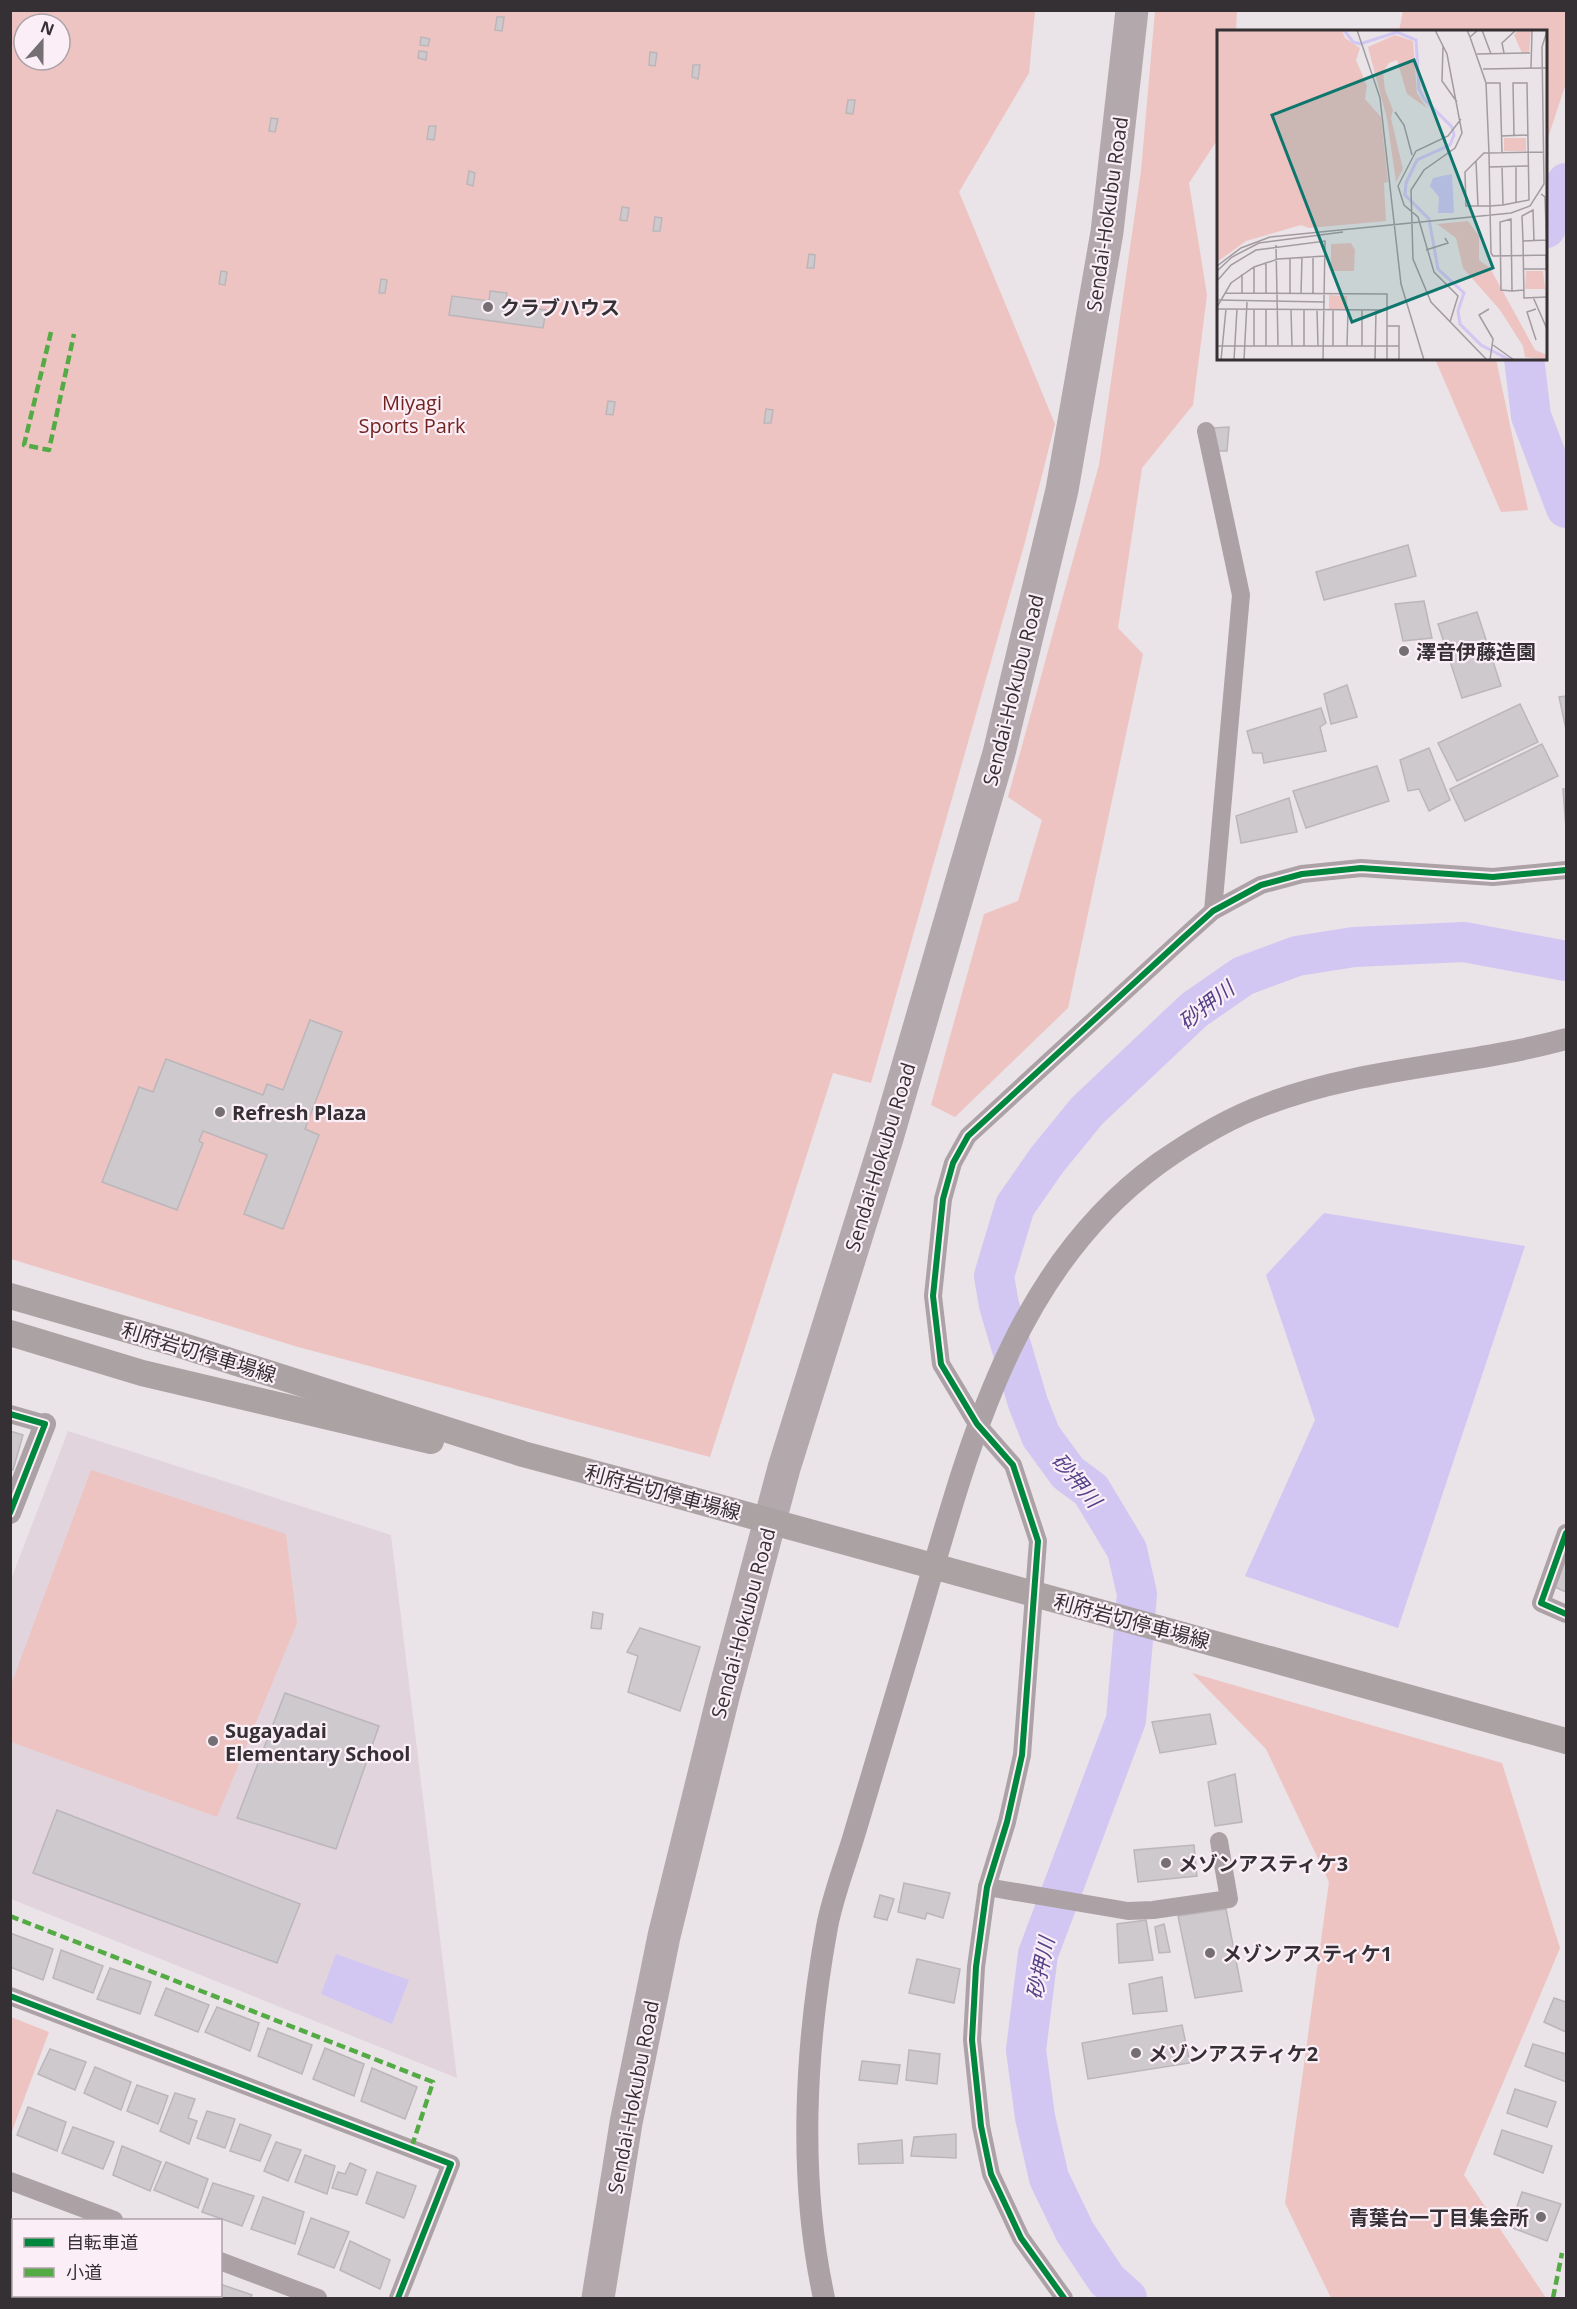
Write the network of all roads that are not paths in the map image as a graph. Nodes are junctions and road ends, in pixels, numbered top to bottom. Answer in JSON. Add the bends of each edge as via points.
{"nodes":[{"id":1,"x":1132,"y":10,"type":"edge"},
{"id":2,"x":1206,"y":431,"type":"dead end"},
{"id":3,"x":1566,"y":870,"type":"edge"},
{"id":4,"x":1213,"y":911,"type":"junction"},
{"id":5,"x":1566,"y":1039,"type":"edge"},
{"id":6,"x":10,"y":1296,"type":"edge"},
{"id":7,"x":10,"y":1333,"type":"edge"},
{"id":8,"x":10,"y":1414,"type":"edge"},
{"id":9,"x":45,"y":1424,"type":"joint"},
{"id":10,"x":977,"y":1424,"type":"junction"},
{"id":11,"x":523,"y":1454,"type":"junction"},
{"id":12,"x":10,"y":1513,"type":"edge"},
{"id":13,"x":1566,"y":1533,"type":"edge"},
{"id":14,"x":1566,"y":1614,"type":"edge"},
{"id":15,"x":1566,"y":1741,"type":"edge"},
{"id":16,"x":1219,"y":1841,"type":"dead end"},
{"id":17,"x":987,"y":1887,"type":"junction"},
{"id":18,"x":10,"y":1996,"type":"edge"},
{"id":19,"x":10,"y":2181,"type":"edge"},
{"id":20,"x":111,"y":2219,"type":"edge"},
{"id":21,"x":222,"y":2262,"type":"edge"},
{"id":22,"x":274,"y":2291,"type":"edge"},
{"id":23,"x":318,"y":2298,"type":"edge"},
{"id":24,"x":398,"y":2298,"type":"edge"},
{"id":25,"x":598,"y":2298,"type":"edge"},
{"id":26,"x":824,"y":2298,"type":"edge"},
{"id":27,"x":1064,"y":2298,"type":"edge"}],
"edges":[{"from":1,"to":25,"type":"highway","name":"Sendai-Hokubu Road","via":[[1107,232],[1062,490],[999,753],[887,1138],[781,1479],[724,1693],[663,1936],[626,2122]]},
{"from":2,"to":4,"type":"street","via":[[1241,596]]},
{"from":3,"to":4,"type":"street","via":[[1493,877],[1361,868],[1302,874],[1261,885]]},
{"from":4,"to":10,"type":"street","via":[[968,1136],[953,1163],[943,1199],[933,1296],[941,1364]]},
{"from":5,"to":10,"type":"street","via":[[1344,1082],[1266,1104],[1222,1123],[1170,1156],[1125,1192],[1070,1248],[1029,1311]]},
{"from":6,"to":11,"type":"main road","name":"利府岩切停車場線","via":[[177,1344]]},
{"from":7,"to":11,"type":"main road","name":"利府岩切停車場線","via":[[142,1373],[436,1442]]},
{"from":8,"to":9,"type":"street"},
{"from":9,"to":12,"type":"street"},
{"from":10,"to":17,"type":"street","via":[[1012,1465],[1038,1541],[1022,1755]]},
{"from":10,"to":26,"type":"street","via":[[828,1924],[812,2031],[807,2157]]},
{"from":11,"to":15,"type":"main road","name":"利府岩切停車場線","bridge":true},
{"from":13,"to":14,"type":"street","via":[[1541,1604]]},
{"from":16,"to":17,"type":"street","via":[[1229,1899],[1128,1911]]},
{"from":17,"to":27,"type":"street","via":[[976,1967],[972,2040],[981,2126],[991,2174],[1005,2206],[1021,2238]]},
{"from":18,"to":24,"type":"street","via":[[451,2164]]},
{"from":19,"to":20,"type":"street"},
{"from":21,"to":22,"type":"street"},
{"from":22,"to":23,"type":"street"}]}
